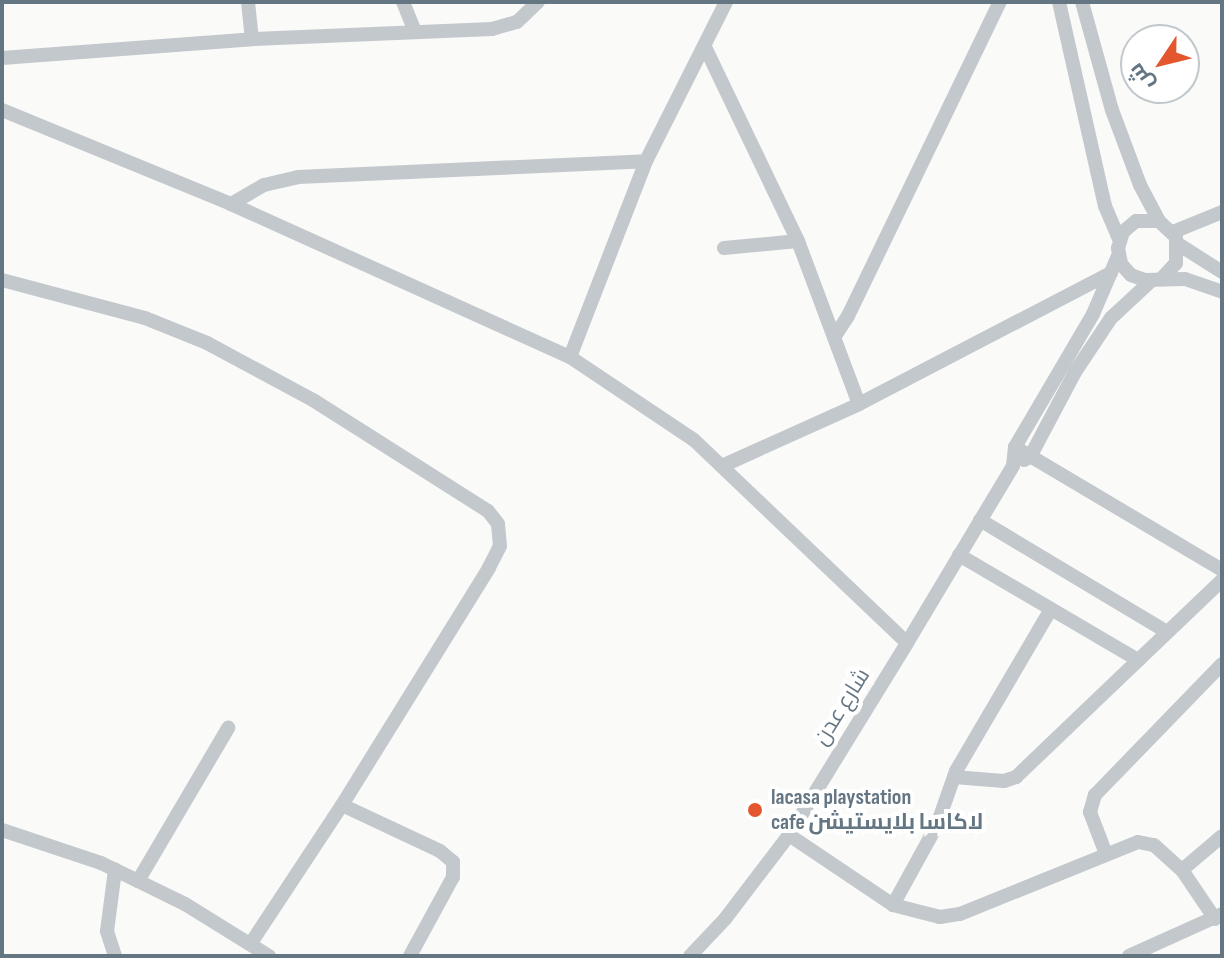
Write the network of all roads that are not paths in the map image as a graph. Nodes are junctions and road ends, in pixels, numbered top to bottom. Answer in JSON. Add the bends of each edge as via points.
{"nodes":[{"id":1,"x":248,"y":2,"type":"edge"},
{"id":2,"x":403,"y":2,"type":"edge"},
{"id":3,"x":538,"y":2,"type":"edge"},
{"id":4,"x":726,"y":2,"type":"edge"},
{"id":5,"x":1000,"y":2,"type":"edge"},
{"id":6,"x":1059,"y":2,"type":"edge"},
{"id":7,"x":1082,"y":2,"type":"edge"},
{"id":8,"x":415,"y":32,"type":"junction"},
{"id":9,"x":252,"y":39,"type":"junction"},
{"id":10,"x":705,"y":47,"type":"junction"},
{"id":11,"x":2,"y":58,"type":"edge"},
{"id":12,"x":2,"y":110,"type":"edge"},
{"id":13,"x":646,"y":161,"type":"junction"},
{"id":14,"x":231,"y":204,"type":"junction"},
{"id":15,"x":1222,"y":212,"type":"edge"},
{"id":16,"x":1159,"y":221,"type":"junction"},
{"id":17,"x":1176,"y":238,"type":"junction"},
{"id":18,"x":1119,"y":239,"type":"junction"},
{"id":19,"x":798,"y":241,"type":"junction"},
{"id":20,"x":724,"y":248,"type":"dead end"},
{"id":21,"x":1118,"y":256,"type":"junction"},
{"id":22,"x":1222,"y":272,"type":"edge"},
{"id":23,"x":1111,"y":273,"type":"junction"},
{"id":24,"x":1158,"y":279,"type":"junction"},
{"id":25,"x":2,"y":280,"type":"edge"},
{"id":26,"x":1222,"y":292,"type":"edge"},
{"id":27,"x":835,"y":336,"type":"junction"},
{"id":28,"x":570,"y":357,"type":"junction"},
{"id":29,"x":859,"y":404,"type":"junction"},
{"id":30,"x":1015,"y":447,"type":"junction"},
{"id":31,"x":1030,"y":457,"type":"junction"},
{"id":32,"x":722,"y":466,"type":"junction"},
{"id":33,"x":1013,"y":466,"type":"junction"},
{"id":34,"x":980,"y":520,"type":"junction"},
{"id":35,"x":959,"y":555,"type":"junction"},
{"id":36,"x":1222,"y":570,"type":"edge"},
{"id":37,"x":1222,"y":580,"type":"edge"},
{"id":38,"x":1050,"y":611,"type":"junction"},
{"id":39,"x":1167,"y":632,"type":"junction"},
{"id":40,"x":907,"y":643,"type":"junction"},
{"id":41,"x":1138,"y":660,"type":"junction"},
{"id":42,"x":1222,"y":664,"type":"edge"},
{"id":43,"x":228,"y":728,"type":"dead end"},
{"id":44,"x":954,"y":777,"type":"junction"},
{"id":45,"x":342,"y":805,"type":"junction"},
{"id":46,"x":2,"y":830,"type":"edge"},
{"id":47,"x":789,"y":835,"type":"junction"},
{"id":48,"x":1222,"y":836,"type":"edge"},
{"id":49,"x":1106,"y":854,"type":"junction"},
{"id":50,"x":115,"y":870,"type":"junction"},
{"id":51,"x":1182,"y":870,"type":"junction"},
{"id":52,"x":138,"y":881,"type":"junction"},
{"id":53,"x":893,"y":905,"type":"junction"},
{"id":54,"x":1218,"y":916,"type":"edge"},
{"id":55,"x":251,"y":943,"type":"junction"},
{"id":56,"x":1156,"y":950,"type":"edge"},
{"id":57,"x":695,"y":951,"type":"edge"},
{"id":58,"x":115,"y":956,"type":"edge"},
{"id":59,"x":269,"y":956,"type":"edge"},
{"id":60,"x":410,"y":956,"type":"edge"},
{"id":61,"x":714,"y":956,"type":"edge"},
{"id":62,"x":1129,"y":956,"type":"edge"}],
"edges":[{"from":1,"to":9,"type":"street"},
{"from":2,"to":8,"type":"street"},
{"from":3,"to":8,"type":"street","via":[[517,22],[492,29]]},
{"from":4,"to":10,"type":"street"},
{"from":5,"to":27,"type":"street"},
{"from":6,"to":18,"type":"street","via":[[1105,206]]},
{"from":7,"to":16,"type":"street","via":[[1112,110]]},
{"from":8,"to":9,"type":"street"},
{"from":9,"to":11,"type":"street"},
{"from":10,"to":13,"type":"street"},
{"from":10,"to":19,"type":"street"},
{"from":12,"to":14,"type":"street"},
{"from":13,"to":14,"type":"street","via":[[298,177],[264,185]]},
{"from":13,"to":28,"type":"street"},
{"from":14,"to":28,"type":"street"},
{"from":15,"to":17,"type":"street"},
{"from":16,"to":17,"type":"street"},
{"from":16,"to":18,"type":"street","via":[[1136,221]]},
{"from":17,"to":22,"type":"street"},
{"from":17,"to":24,"type":"street","via":[[1176,263]]},
{"from":18,"to":21,"type":"street"},
{"from":19,"to":20,"type":"street"},
{"from":19,"to":27,"type":"street"},
{"from":21,"to":23,"type":"street","name":"شارع عدن"},
{"from":21,"to":24,"type":"street","via":[[1131,275]]},
{"from":23,"to":29,"type":"street"},
{"from":23,"to":30,"type":"street","name":"شارع عدن","via":[[1068,360]]},
{"from":24,"to":26,"type":"street","via":[[1185,279]]},
{"from":24,"to":31,"type":"street","via":[[1111,318]]},
{"from":25,"to":45,"type":"street","via":[[145,318],[236,357],[488,511],[498,524],[500,546],[489,568]]},
{"from":27,"to":29,"type":"street"},
{"from":28,"to":32,"type":"street","via":[[694,440]]},
{"from":29,"to":32,"type":"street"},
{"from":30,"to":31,"type":"street"},
{"from":30,"to":33,"type":"street","name":"شارع عدن"},
{"from":31,"to":33,"type":"street"},
{"from":31,"to":36,"type":"street"},
{"from":32,"to":40,"type":"street"},
{"from":33,"to":34,"type":"street","name":"شارع عدن"},
{"from":34,"to":35,"type":"street","name":"شارع عدن"},
{"from":34,"to":39,"type":"street"},
{"from":35,"to":38,"type":"street"},
{"from":35,"to":40,"type":"street","name":"شارع عدن"},
{"from":37,"to":39,"type":"street"},
{"from":38,"to":41,"type":"street"},
{"from":38,"to":44,"type":"street"},
{"from":39,"to":41,"type":"street"},
{"from":40,"to":47,"type":"street","name":"شارع عدن"},
{"from":41,"to":44,"type":"street","via":[[1016,777]]},
{"from":42,"to":49,"type":"street","via":[[1095,795],[1090,812]]},
{"from":43,"to":52,"type":"street"},
{"from":44,"to":53,"type":"street","via":[[937,825]]},
{"from":45,"to":55,"type":"street"},
{"from":45,"to":60,"type":"street","via":[[453,862],[453,877]]},
{"from":46,"to":50,"type":"street"},
{"from":47,"to":53,"type":"street"},
{"from":47,"to":57,"type":"street","name":"شارع عدن"},
{"from":48,"to":51,"type":"street"},
{"from":49,"to":51,"type":"street","via":[[1138,842],[1154,845]]},
{"from":49,"to":53,"type":"street","via":[[960,914],[920,915]]},
{"from":50,"to":52,"type":"street"},
{"from":50,"to":58,"type":"street","via":[[107,931]]},
{"from":51,"to":54,"type":"street"},
{"from":52,"to":55,"type":"street"},
{"from":54,"to":56,"type":"street"},
{"from":55,"to":59,"type":"street"},
{"from":56,"to":62,"type":"street"},
{"from":57,"to":61,"type":"street"}]}
